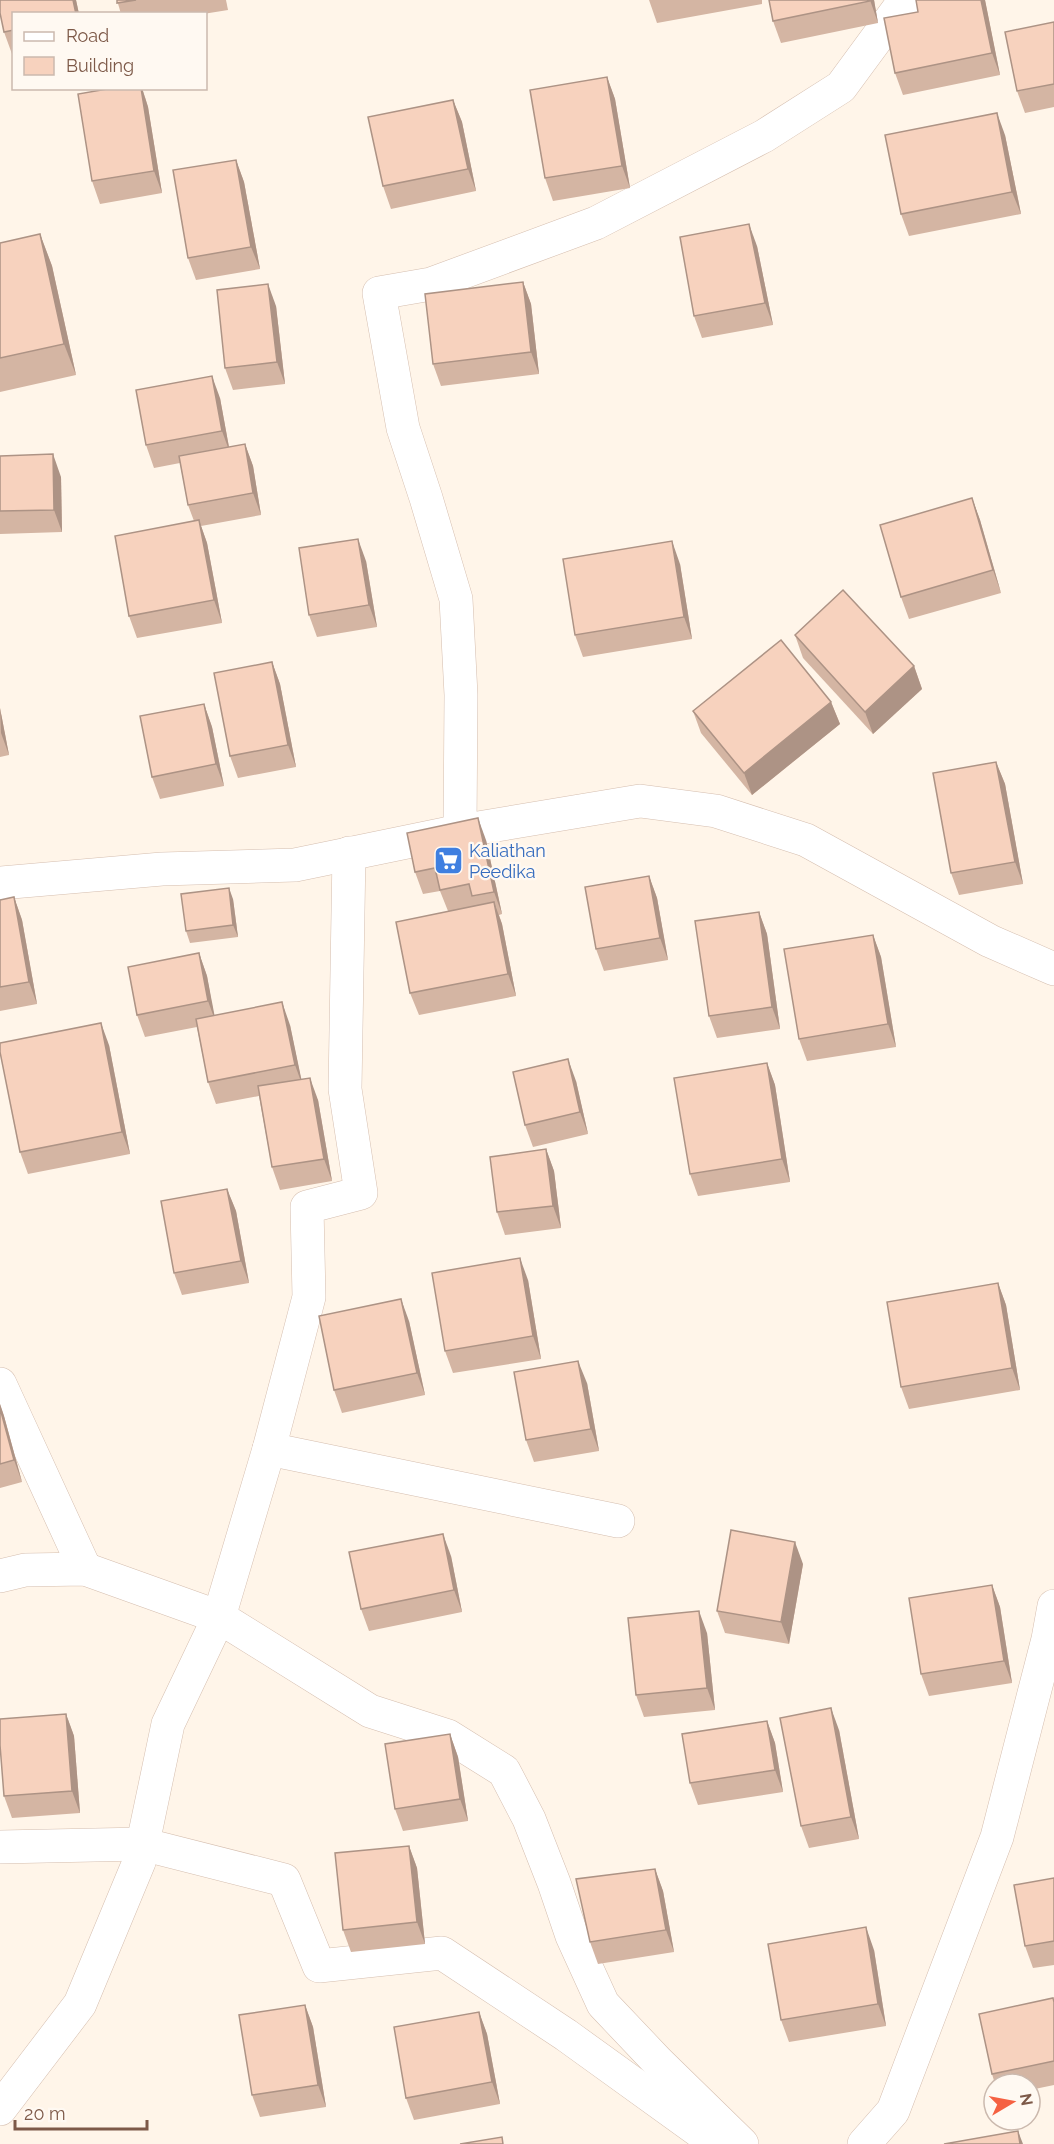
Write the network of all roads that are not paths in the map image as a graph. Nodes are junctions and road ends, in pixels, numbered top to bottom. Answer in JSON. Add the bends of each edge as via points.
{"nodes":[{"id":1,"x":905,"y":0,"type":"edge"},
{"id":2,"x":460,"y":831,"type":"junction"},
{"id":3,"x":349,"y":853,"type":"junction"},
{"id":4,"x":0,"y":883,"type":"edge"},
{"id":5,"x":1054,"y":969,"type":"edge"},
{"id":6,"x":0,"y":1384,"type":"edge"},
{"id":7,"x":269,"y":1449,"type":"junction"},
{"id":8,"x":618,"y":1521,"type":"dead end"},
{"id":9,"x":85,"y":1569,"type":"junction"},
{"id":10,"x":0,"y":1576,"type":"edge"},
{"id":11,"x":1054,"y":1606,"type":"edge"},
{"id":12,"x":219,"y":1617,"type":"junction"},
{"id":13,"x":142,"y":1845,"type":"junction"},
{"id":14,"x":0,"y":1847,"type":"edge"},
{"id":15,"x":0,"y":2109,"type":"edge"},
{"id":16,"x":717,"y":2144,"type":"edge"},
{"id":17,"x":742,"y":2144,"type":"edge"},
{"id":18,"x":864,"y":2144,"type":"edge"}],
"edges":[{"from":1,"to":2,"type":"street","via":[[841,87],[764,136],[596,223],[431,284],[379,293],[403,428],[456,599],[461,694]]},
{"from":2,"to":3,"type":"street"},
{"from":2,"to":5,"type":"street","via":[[640,801],[716,811],[806,840],[990,941]]},
{"from":3,"to":4,"type":"street","via":[[295,865],[162,869]]},
{"from":3,"to":7,"type":"street","via":[[345,1089],[362,1193],[308,1207],[309,1297]]},
{"from":6,"to":9,"type":"street"},
{"from":7,"to":8,"type":"street"},
{"from":7,"to":12,"type":"street"},
{"from":9,"to":10,"type":"street","via":[[25,1570]]},
{"from":9,"to":12,"type":"street"},
{"from":11,"to":18,"type":"street","via":[[997,1837],[893,2111]]},
{"from":12,"to":13,"type":"street","via":[[168,1724]]},
{"from":12,"to":17,"type":"street","via":[[370,1712],[448,1736],[504,1771],[529,1819],[572,1936],[603,2004]]},
{"from":13,"to":14,"type":"street"},
{"from":13,"to":15,"type":"street","via":[[139,1862],[80,2004]]},
{"from":13,"to":16,"type":"street","via":[[284,1880],[319,1966],[442,1953],[566,2035]]}]}
